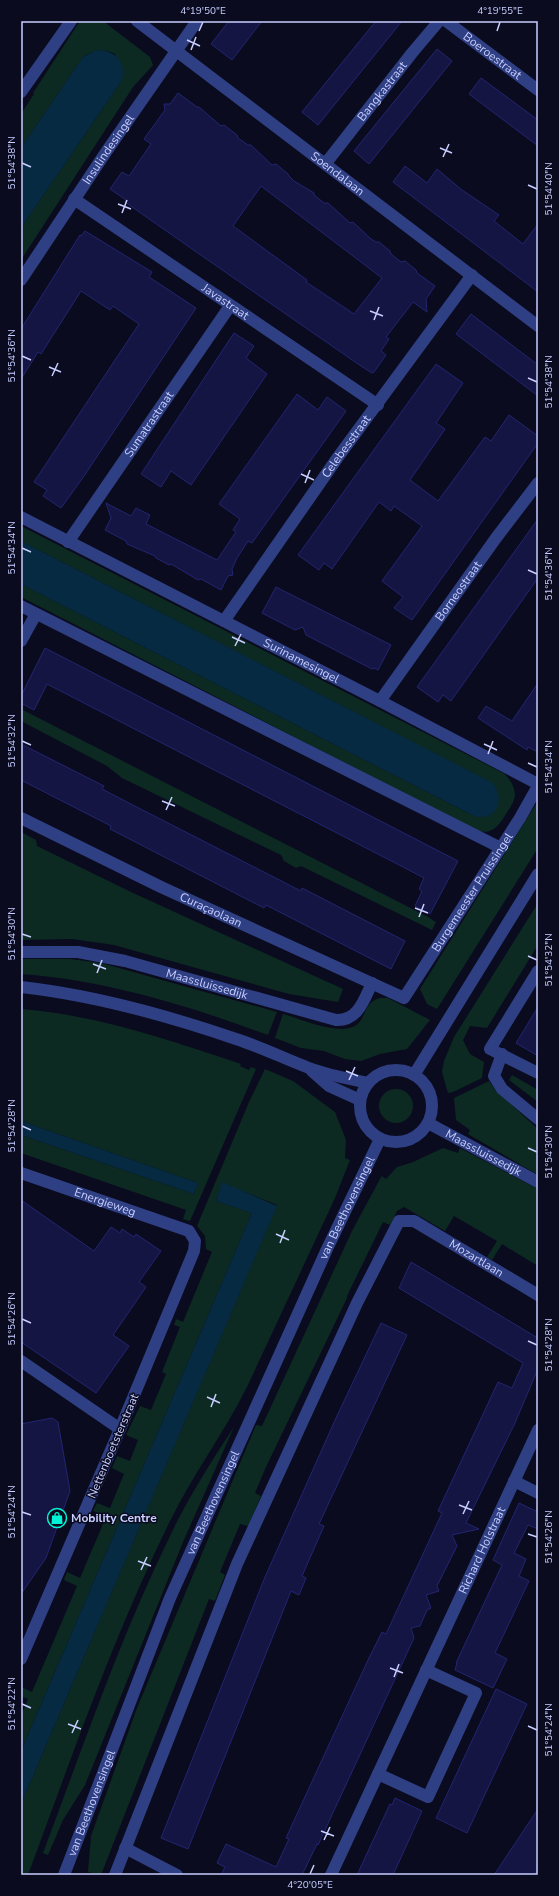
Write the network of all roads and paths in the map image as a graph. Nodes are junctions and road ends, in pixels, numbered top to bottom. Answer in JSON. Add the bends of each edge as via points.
{"nodes":[{"id":1,"x":71,"y":21,"type":"edge"},
{"id":2,"x":137,"y":21,"type":"edge"},
{"id":3,"x":197,"y":21,"type":"edge"},
{"id":4,"x":439,"y":21,"type":"edge"},
{"id":5,"x":446,"y":21,"type":"edge"},
{"id":6,"x":176,"y":50,"type":"junction"},
{"id":7,"x":538,"y":90,"type":"edge"},
{"id":8,"x":21,"y":92,"type":"edge"},
{"id":9,"x":326,"y":163,"type":"junction"},
{"id":10,"x":74,"y":199,"type":"junction"},
{"id":11,"x":472,"y":275,"type":"junction"},
{"id":12,"x":21,"y":280,"type":"edge"},
{"id":13,"x":230,"y":306,"type":"junction"},
{"id":14,"x":538,"y":326,"type":"edge"},
{"id":15,"x":378,"y":405,"type":"junction"},
{"id":16,"x":538,"y":483,"type":"edge"},
{"id":17,"x":21,"y":517,"type":"edge"},
{"id":18,"x":68,"y":542,"type":"junction"},
{"id":19,"x":21,"y":606,"type":"edge"},
{"id":20,"x":36,"y":614,"type":"junction"},
{"id":21,"x":224,"y":621,"type":"junction"},
{"id":22,"x":21,"y":641,"type":"edge"},
{"id":23,"x":380,"y":701,"type":"junction"},
{"id":24,"x":538,"y":785,"type":"edge"},
{"id":25,"x":21,"y":818,"type":"edge"},
{"id":26,"x":500,"y":848,"type":"junction"},
{"id":27,"x":538,"y":874,"type":"edge"},
{"id":28,"x":21,"y":952,"type":"edge"},
{"id":29,"x":538,"y":970,"type":"edge"},
{"id":30,"x":372,"y":983,"type":"junction"},
{"id":31,"x":21,"y":987,"type":"edge"},
{"id":32,"x":404,"y":998,"type":"joint"},
{"id":33,"x":502,"y":1054,"type":"junction"},
{"id":34,"x":310,"y":1068,"type":"junction"},
{"id":35,"x":538,"y":1073,"type":"edge"},
{"id":36,"x":414,"y":1075,"type":"junction"},
{"id":37,"x":368,"y":1083,"type":"junction"},
{"id":38,"x":360,"y":1100,"type":"junction"},
{"id":39,"x":538,"y":1119,"type":"edge"},
{"id":40,"x":428,"y":1123,"type":"junction"},
{"id":41,"x":380,"y":1139,"type":"junction"},
{"id":42,"x":21,"y":1173,"type":"edge"},
{"id":43,"x":538,"y":1182,"type":"edge"},
{"id":44,"x":189,"y":1231,"type":"joint"},
{"id":45,"x":538,"y":1295,"type":"edge"},
{"id":46,"x":21,"y":1361,"type":"edge"},
{"id":47,"x":120,"y":1429,"type":"junction"},
{"id":48,"x":538,"y":1430,"type":"edge"},
{"id":49,"x":514,"y":1482,"type":"junction"},
{"id":50,"x":538,"y":1493,"type":"edge"},
{"id":51,"x":21,"y":1659,"type":"edge"},
{"id":52,"x":426,"y":1670,"type":"junction"},
{"id":53,"x":378,"y":1774,"type":"junction"},
{"id":54,"x":125,"y":1848,"type":"junction"},
{"id":55,"x":64,"y":1875,"type":"edge"},
{"id":56,"x":115,"y":1875,"type":"edge"},
{"id":57,"x":177,"y":1875,"type":"edge"},
{"id":58,"x":331,"y":1875,"type":"edge"}],
"edges":[{"from":1,"to":8,"type":"street"},
{"from":2,"to":6,"type":"street","name":"Soendalaan"},
{"from":3,"to":6,"type":"street","name":"Insulindesingel"},
{"from":4,"to":9,"type":"street","name":"Bangkastraat"},
{"from":5,"to":7,"type":"street","name":"Boeroestraat"},
{"from":6,"to":9,"type":"street","name":"Soendalaan"},
{"from":6,"to":10,"type":"street","name":"Insulindesingel"},
{"from":9,"to":11,"type":"street","name":"Soendalaan"},
{"from":10,"to":12,"type":"street","name":"Insulindesingel"},
{"from":10,"to":13,"type":"street","name":"Javastraat"},
{"from":11,"to":14,"type":"street","name":"Soendalaan"},
{"from":11,"to":15,"type":"street","name":"Celebesstraat"},
{"from":13,"to":15,"type":"street","name":"Javastraat"},
{"from":13,"to":18,"type":"street","name":"Sumatrastraat"},
{"from":15,"to":21,"type":"street","name":"Celebesstraat","via":[[338,457]]},
{"from":16,"to":23,"type":"street","name":"Borneostraat"},
{"from":17,"to":18,"type":"street","name":"Surinamesingel"},
{"from":18,"to":21,"type":"street","name":"Surinamesingel"},
{"from":19,"to":20,"type":"street"},
{"from":20,"to":22,"type":"street"},
{"from":20,"to":26,"type":"street"},
{"from":21,"to":23,"type":"street","name":"Surinamesingel"},
{"from":23,"to":24,"type":"street","name":"Surinamesingel"},
{"from":24,"to":26,"type":"street","name":"Burgemeester Pruissingel"},
{"from":25,"to":30,"type":"street","name":"Curaçaolaan","via":[[161,887]]},
{"from":26,"to":32,"type":"street","name":"Burgemeester Pruissingel"},
{"from":27,"to":36,"type":"street"},
{"from":28,"to":30,"type":"street","name":"Maassluissedijk","via":[[78,952],[125,961],[336,1020],[345,1020],[358,1011]]},
{"from":29,"to":33,"type":"street","via":[[490,1048]]},
{"from":30,"to":32,"type":"street","name":"Curaçaolaan"},
{"from":31,"to":34,"type":"street","via":[[101,1000],[184,1022],[267,1050]]},
{"from":33,"to":35,"type":"street"},
{"from":33,"to":39,"type":"street","via":[[494,1076],[502,1089]]},
{"from":34,"to":37,"type":"street"},
{"from":34,"to":38,"type":"street","via":[[329,1086]]},
{"from":36,"to":37,"type":"street","via":[[398,1070],[390,1071],[382,1073]]},
{"from":36,"to":40,"type":"street","via":[[429,1091],[432,1113]]},
{"from":37,"to":38,"type":"street"},
{"from":38,"to":41,"type":"street","via":[[364,1123],[373,1135]]},
{"from":40,"to":41,"type":"street","via":[[416,1137],[407,1141],[398,1143]]},
{"from":40,"to":43,"type":"street","name":"Maassluissedijk"},
{"from":41,"to":55,"type":"street","name":"van Beethovensingel","via":[[327,1249],[170,1598]]},
{"from":42,"to":44,"type":"street","name":"Energieweg"},
{"from":44,"to":47,"type":"street","name":"Nettenboetsterstraat","via":[[195,1241],[194,1251]]},
{"from":45,"to":54,"type":"street","name":"Mozartlaan","via":[[414,1221],[399,1221],[376,1262],[255,1522]]},
{"from":46,"to":47,"type":"street"},
{"from":47,"to":51,"type":"street","name":"Nettenboetsterstraat"},
{"from":48,"to":49,"type":"street","name":"Richard Holstraat"},
{"from":49,"to":50,"type":"street"},
{"from":49,"to":52,"type":"street","name":"Richard Holstraat"},
{"from":52,"to":53,"type":"street","name":"Richard Holstraat"},
{"from":52,"to":53,"type":"street","via":[[476,1693],[473,1700],[428,1797]]},
{"from":53,"to":58,"type":"street","name":"Richard Holstraat"},
{"from":54,"to":56,"type":"street"},
{"from":54,"to":57,"type":"street"}]}
